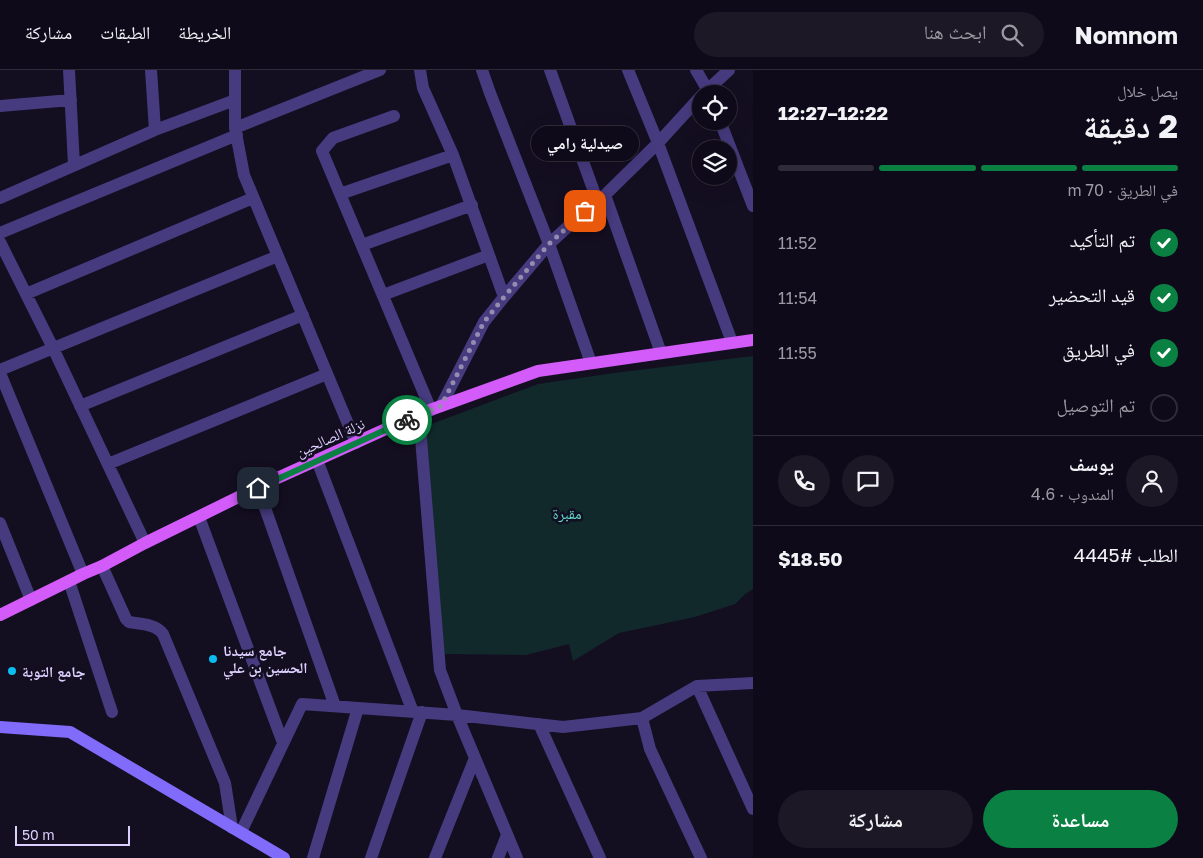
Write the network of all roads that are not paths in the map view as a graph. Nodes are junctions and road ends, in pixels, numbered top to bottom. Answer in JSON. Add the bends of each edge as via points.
{"nodes":[{"id":1,"x":70,"y":70,"type":"edge"},
{"id":2,"x":150,"y":70,"type":"edge"},
{"id":3,"x":235,"y":70,"type":"edge"},
{"id":4,"x":380,"y":70,"type":"edge"},
{"id":5,"x":420,"y":70,"type":"edge"},
{"id":6,"x":482,"y":70,"type":"edge"},
{"id":7,"x":550,"y":70,"type":"edge"},
{"id":8,"x":628,"y":70,"type":"edge"},
{"id":9,"x":696,"y":70,"type":"edge"},
{"id":10,"x":729,"y":70,"type":"edge"},
{"id":11,"x":703,"y":85,"type":"edge"},
{"id":12,"x":714,"y":85,"type":"edge"},
{"id":13,"x":71,"y":100,"type":"junction"},
{"id":14,"x":235,"y":100,"type":"junction"},
{"id":15,"x":0,"y":106,"type":"edge"},
{"id":16,"x":692,"y":108,"type":"edge"},
{"id":17,"x":394,"y":116,"type":"dead end"},
{"id":18,"x":155,"y":130,"type":"junction"},
{"id":19,"x":723,"y":130,"type":"edge"},
{"id":20,"x":236,"y":132,"type":"junction"},
{"id":21,"x":658,"y":143,"type":"junction"},
{"id":22,"x":452,"y":154,"type":"junction"},
{"id":23,"x":74,"y":165,"type":"junction"},
{"id":24,"x":340,"y":194,"type":"junction"},
{"id":25,"x":601,"y":197,"type":"junction"},
{"id":26,"x":0,"y":198,"type":"edge"},
{"id":27,"x":253,"y":198,"type":"junction"},
{"id":28,"x":472,"y":205,"type":"junction"},
{"id":29,"x":753,"y":206,"type":"edge"},
{"id":30,"x":0,"y":233,"type":"edge"},
{"id":31,"x":0,"y":242,"type":"edge"},
{"id":32,"x":549,"y":244,"type":"junction"},
{"id":33,"x":362,"y":245,"type":"junction"},
{"id":34,"x":489,"y":255,"type":"junction"},
{"id":35,"x":278,"y":256,"type":"junction"},
{"id":36,"x":26,"y":294,"type":"junction"},
{"id":37,"x":383,"y":295,"type":"junction"},
{"id":38,"x":504,"y":297,"type":"junction"},
{"id":39,"x":302,"y":315,"type":"junction"},
{"id":40,"x":753,"y":340,"type":"edge"},
{"id":41,"x":732,"y":342,"type":"junction"},
{"id":42,"x":53,"y":348,"type":"junction"},
{"id":43,"x":661,"y":353,"type":"junction"},
{"id":44,"x":591,"y":363,"type":"junction"},
{"id":45,"x":0,"y":371,"type":"edge"},
{"id":46,"x":328,"y":374,"type":"junction"},
{"id":47,"x":80,"y":406,"type":"junction"},
{"id":48,"x":430,"y":410,"type":"junction"},
{"id":49,"x":356,"y":443,"type":"junction"},
{"id":50,"x":317,"y":460,"type":"junction"},
{"id":51,"x":108,"y":464,"type":"junction"},
{"id":52,"x":258,"y":488,"type":"junction"},
{"id":53,"x":199,"y":517,"type":"junction"},
{"id":54,"x":0,"y":523,"type":"edge"},
{"id":55,"x":145,"y":544,"type":"junction"},
{"id":56,"x":102,"y":566,"type":"junction"},
{"id":57,"x":83,"y":574,"type":"junction"},
{"id":58,"x":69,"y":581,"type":"junction"},
{"id":59,"x":31,"y":600,"type":"junction"},
{"id":60,"x":0,"y":615,"type":"edge"},
{"id":61,"x":753,"y":683,"type":"edge"},
{"id":62,"x":697,"y":686,"type":"junction"},
{"id":63,"x":335,"y":706,"type":"junction"},
{"id":64,"x":358,"y":708,"type":"junction"},
{"id":65,"x":112,"y":712,"type":"dead end"},
{"id":66,"x":418,"y":712,"type":"junction"},
{"id":67,"x":457,"y":715,"type":"junction"},
{"id":68,"x":642,"y":718,"type":"junction"},
{"id":69,"x":539,"y":724,"type":"junction"},
{"id":70,"x":0,"y":727,"type":"edge"},
{"id":71,"x":284,"y":743,"type":"junction"},
{"id":72,"x":475,"y":758,"type":"junction"},
{"id":73,"x":753,"y":809,"type":"edge"},
{"id":74,"x":237,"y":830,"type":"junction"},
{"id":75,"x":508,"y":835,"type":"junction"},
{"id":76,"x":284,"y":858,"type":"edge"},
{"id":77,"x":313,"y":858,"type":"edge"},
{"id":78,"x":372,"y":858,"type":"edge"},
{"id":79,"x":435,"y":858,"type":"edge"},
{"id":80,"x":498,"y":858,"type":"edge"},
{"id":81,"x":517,"y":858,"type":"edge"},
{"id":82,"x":600,"y":858,"type":"edge"},
{"id":83,"x":701,"y":858,"type":"edge"}],
"edges":[{"from":1,"to":13,"type":"street"},
{"from":2,"to":18,"type":"street"},
{"from":3,"to":14,"type":"street"},
{"from":4,"to":20,"type":"street"},
{"from":5,"to":22,"type":"street","via":[[423,88]]},
{"from":6,"to":32,"type":"street"},
{"from":7,"to":25,"type":"street"},
{"from":8,"to":21,"type":"street"},
{"from":9,"to":11,"type":"street"},
{"from":10,"to":12,"type":"street"},
{"from":13,"to":15,"type":"street"},
{"from":13,"to":23,"type":"street"},
{"from":14,"to":18,"type":"street"},
{"from":14,"to":20,"type":"street"},
{"from":16,"to":21,"type":"street"},
{"from":17,"to":24,"type":"street","via":[[333,138],[322,151]]},
{"from":18,"to":23,"type":"street"},
{"from":19,"to":29,"type":"street"},
{"from":20,"to":27,"type":"street","via":[[244,175]]},
{"from":20,"to":30,"type":"street"},
{"from":21,"to":25,"type":"street"},
{"from":21,"to":41,"type":"street"},
{"from":22,"to":24,"type":"street"},
{"from":22,"to":28,"type":"street"},
{"from":23,"to":26,"type":"street"},
{"from":24,"to":33,"type":"street"},
{"from":25,"to":32,"type":"street"},
{"from":25,"to":43,"type":"street"},
{"from":27,"to":35,"type":"street"},
{"from":27,"to":36,"type":"street"},
{"from":28,"to":33,"type":"street"},
{"from":28,"to":34,"type":"street"},
{"from":31,"to":36,"type":"street"},
{"from":32,"to":38,"type":"street"},
{"from":32,"to":44,"type":"street"},
{"from":33,"to":37,"type":"street"},
{"from":34,"to":37,"type":"street"},
{"from":34,"to":38,"type":"street"},
{"from":35,"to":39,"type":"street"},
{"from":35,"to":42,"type":"street"},
{"from":36,"to":42,"type":"street"},
{"from":37,"to":48,"type":"street"},
{"from":38,"to":48,"type":"street","via":[[484,322]]},
{"from":39,"to":46,"type":"street"},
{"from":39,"to":47,"type":"street"},
{"from":40,"to":41,"type":"main road","name":"نزلة الصالحين"},
{"from":41,"to":43,"type":"main road","name":"نزلة الصالحين"},
{"from":42,"to":45,"type":"street"},
{"from":42,"to":47,"type":"street"},
{"from":43,"to":44,"type":"main road","name":"نزلة الصالحين"},
{"from":44,"to":48,"type":"main road","name":"نزلة الصالحين","via":[[538,371]]},
{"from":45,"to":57,"type":"street"},
{"from":46,"to":49,"type":"street"},
{"from":46,"to":51,"type":"street"},
{"from":47,"to":51,"type":"street"},
{"from":48,"to":49,"type":"main road","name":"نزلة الصالحين"},
{"from":48,"to":67,"type":"street","via":[[440,670]]},
{"from":49,"to":50,"type":"main road","name":"نزلة الصالحين"},
{"from":50,"to":52,"type":"main road","name":"نزلة الصالحين"},
{"from":50,"to":66,"type":"street"},
{"from":51,"to":55,"type":"street"},
{"from":52,"to":53,"type":"main road","name":"نزلة الصالحين"},
{"from":52,"to":63,"type":"street"},
{"from":53,"to":55,"type":"main road","name":"نزلة الصالحين"},
{"from":53,"to":71,"type":"street"},
{"from":54,"to":59,"type":"street"},
{"from":55,"to":56,"type":"main road","name":"نزلة الصالحين"},
{"from":56,"to":57,"type":"main road","name":"نزلة الصالحين"},
{"from":56,"to":74,"type":"street","via":[[126,619],[160,630],[224,783]]},
{"from":57,"to":58,"type":"main road","name":"نزلة الصالحين"},
{"from":58,"to":59,"type":"main road","name":"نزلة الصالحين"},
{"from":58,"to":65,"type":"street"},
{"from":59,"to":60,"type":"main road","name":"نزلة الصالحين"},
{"from":61,"to":62,"type":"street"},
{"from":62,"to":68,"type":"street"},
{"from":62,"to":73,"type":"street"},
{"from":63,"to":64,"type":"street"},
{"from":63,"to":71,"type":"street","via":[[302,704]]},
{"from":64,"to":66,"type":"street"},
{"from":64,"to":77,"type":"street"},
{"from":66,"to":67,"type":"street"},
{"from":66,"to":78,"type":"street"},
{"from":67,"to":69,"type":"street"},
{"from":67,"to":72,"type":"street"},
{"from":68,"to":69,"type":"street","via":[[563,727]]},
{"from":68,"to":83,"type":"street","via":[[650,749]]},
{"from":69,"to":82,"type":"street"},
{"from":70,"to":74,"type":"street","via":[[70,732]]},
{"from":71,"to":74,"type":"street"},
{"from":72,"to":75,"type":"street"},
{"from":72,"to":79,"type":"street"},
{"from":74,"to":76,"type":"street"},
{"from":75,"to":80,"type":"street"},
{"from":75,"to":81,"type":"street"}]}
